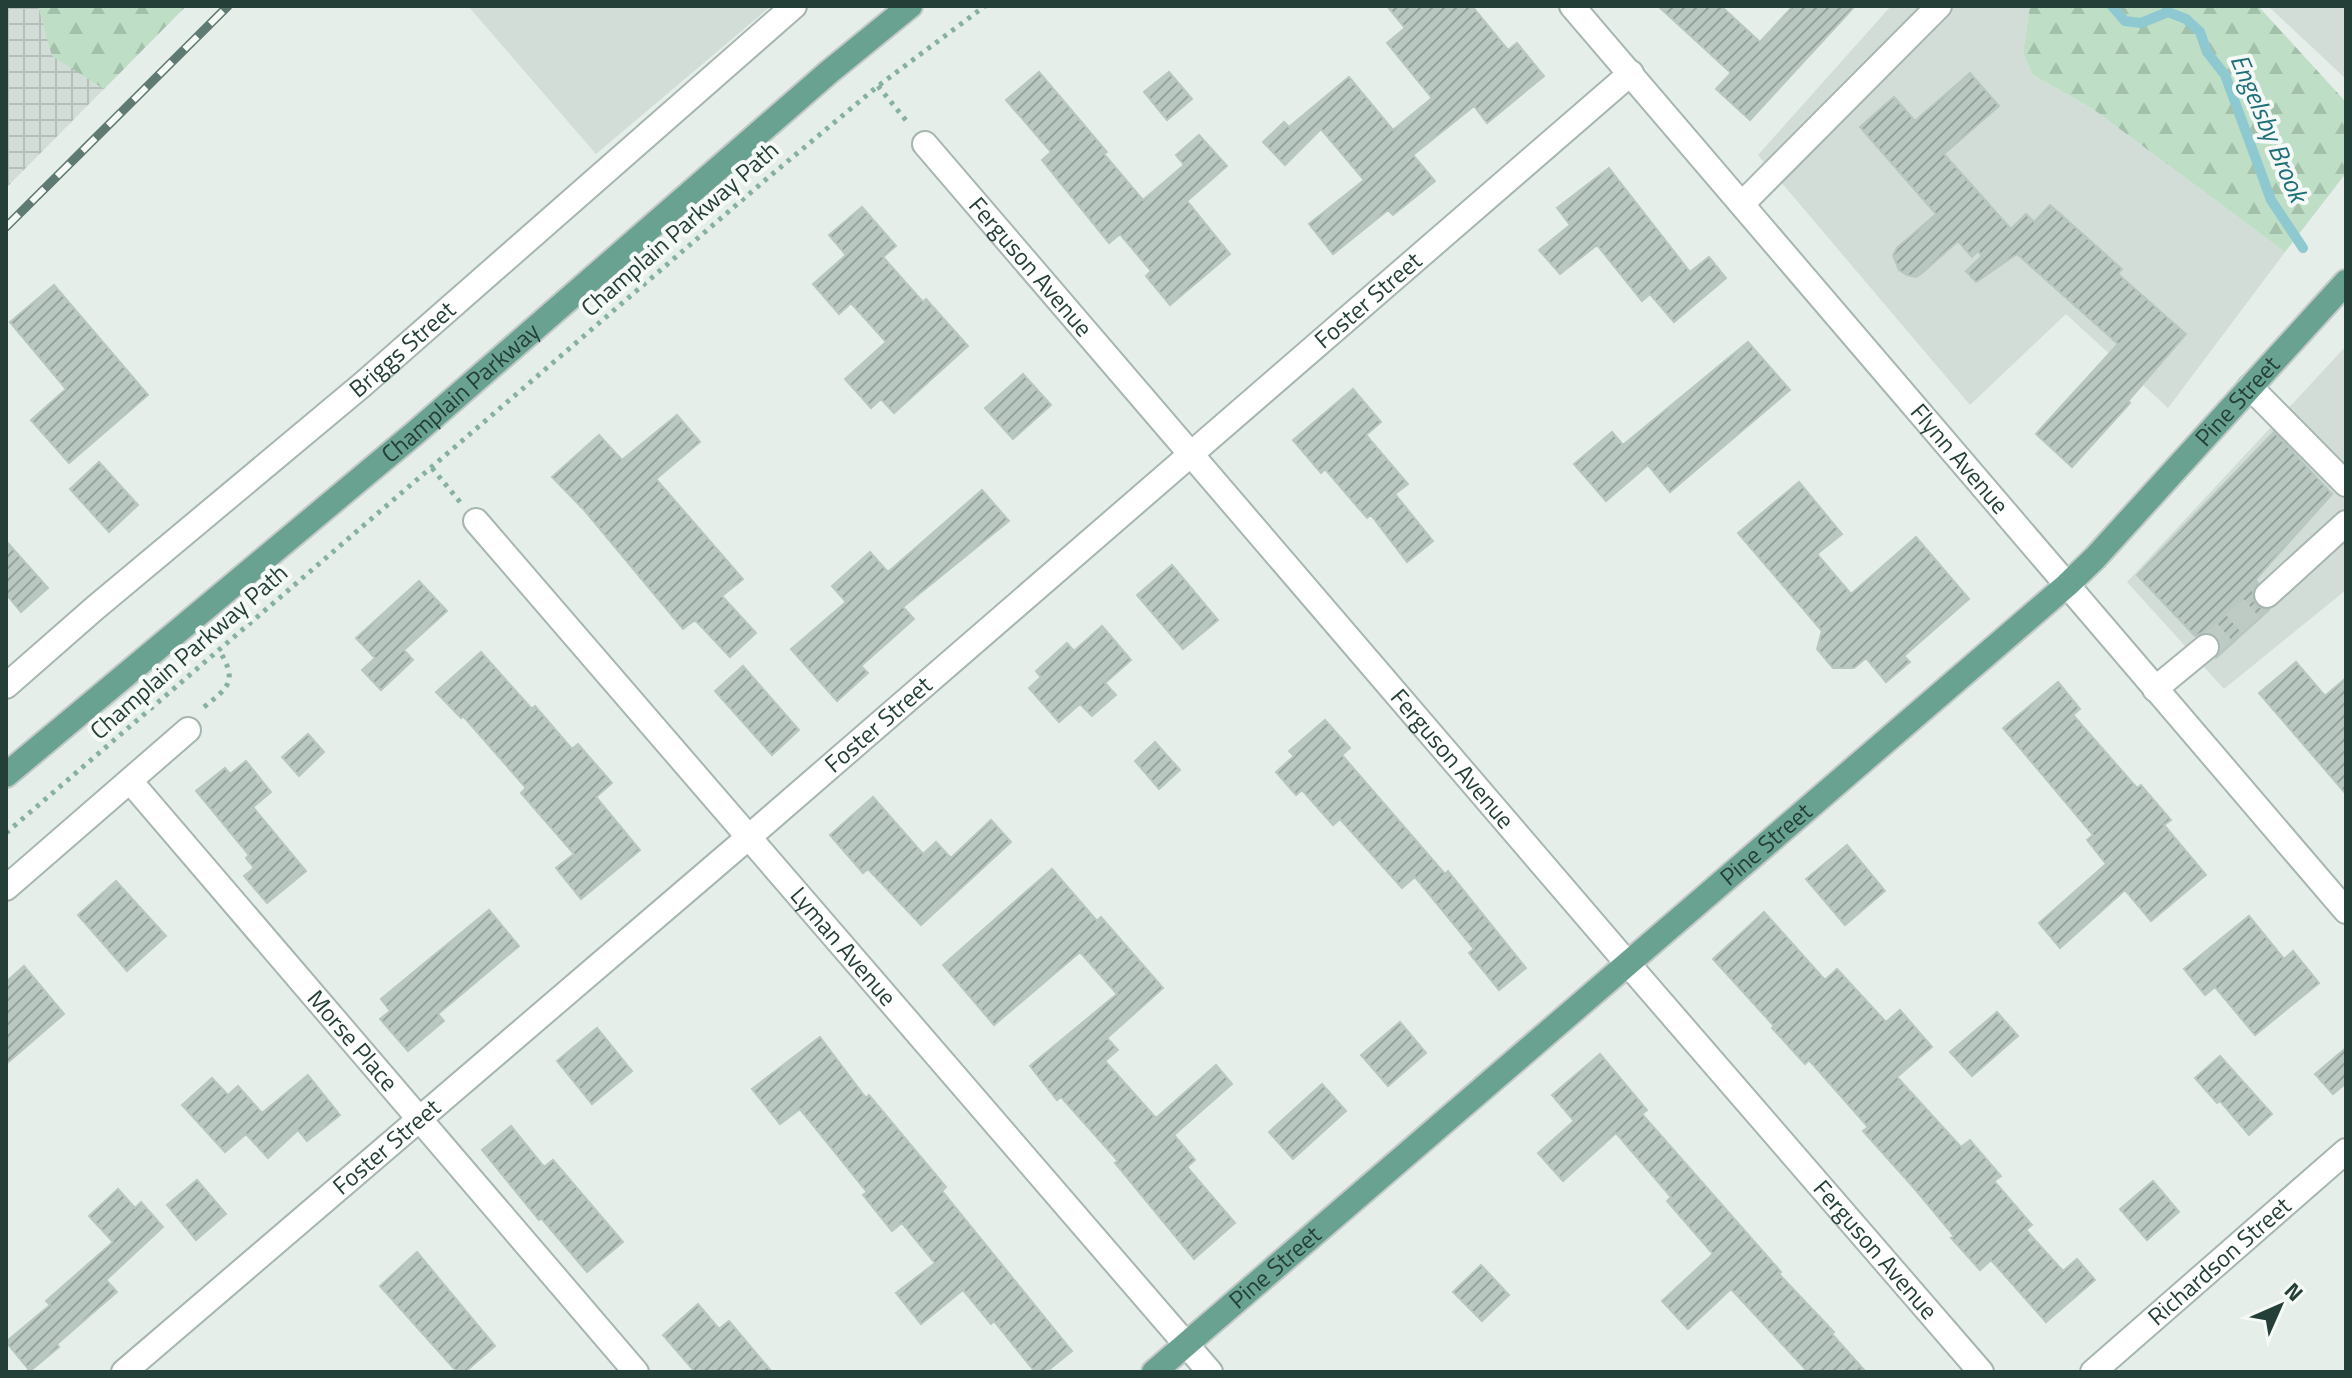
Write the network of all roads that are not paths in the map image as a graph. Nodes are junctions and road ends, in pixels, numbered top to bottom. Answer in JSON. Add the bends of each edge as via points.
{"nodes":[{"id":1,"x":794,"y":6,"type":"edge"},
{"id":2,"x":910,"y":6,"type":"edge"},
{"id":3,"x":1572,"y":6,"type":"edge"},
{"id":4,"x":1939,"y":6,"type":"edge"},
{"id":5,"x":1631,"y":73,"type":"junction"},
{"id":6,"x":925,"y":144,"type":"road end"},
{"id":7,"x":1742,"y":204,"type":"junction"},
{"id":8,"x":2346,"y":282,"type":"edge"},
{"id":9,"x":2250,"y":387,"type":"junction"},
{"id":10,"x":1192,"y":453,"type":"junction"},
{"id":11,"x":2346,"y":484,"type":"edge"},
{"id":12,"x":476,"y":521,"type":"road end"},
{"id":13,"x":2346,"y":523,"type":"edge"},
{"id":14,"x":2067,"y":585,"type":"junction"},
{"id":15,"x":2267,"y":595,"type":"tunnel mouth"},
{"id":16,"x":2206,"y":647,"type":"tunnel mouth"},
{"id":17,"x":6,"y":686,"type":"edge"},
{"id":18,"x":2155,"y":689,"type":"junction"},
{"id":19,"x":188,"y":730,"type":"road end"},
{"id":20,"x":6,"y":775,"type":"edge"},
{"id":21,"x":130,"y":781,"type":"junction"},
{"id":22,"x":750,"y":836,"type":"junction"},
{"id":23,"x":6,"y":888,"type":"edge"},
{"id":24,"x":2346,"y":911,"type":"edge"},
{"id":25,"x":1628,"y":964,"type":"junction"},
{"id":26,"x":420,"y":1120,"type":"junction"},
{"id":27,"x":2346,"y":1151,"type":"edge"},
{"id":28,"x":1186,"y":1344,"type":"junction"},
{"id":29,"x":124,"y":1372,"type":"edge"},
{"id":30,"x":636,"y":1372,"type":"edge"},
{"id":31,"x":1154,"y":1372,"type":"edge"},
{"id":32,"x":1210,"y":1372,"type":"edge"},
{"id":33,"x":1981,"y":1372,"type":"edge"},
{"id":34,"x":2093,"y":1372,"type":"edge"}],
"edges":[{"from":1,"to":17,"type":"street","name":"Briggs Street","via":[[351,395]]},
{"from":2,"to":20,"type":"main road","name":"Champlain Parkway","via":[[415,433]]},
{"from":3,"to":5,"type":"street","name":"Flynn Avenue"},
{"from":4,"to":7,"type":"street"},
{"from":5,"to":7,"type":"street","name":"Flynn Avenue"},
{"from":5,"to":10,"type":"street","name":"Foster Street"},
{"from":6,"to":10,"type":"street","name":"Ferguson Avenue"},
{"from":7,"to":14,"type":"street","name":"Flynn Avenue"},
{"from":8,"to":9,"type":"main road","name":"Pine Street"},
{"from":9,"to":11,"type":"street"},
{"from":9,"to":14,"type":"main road","name":"Pine Street"},
{"from":10,"to":22,"type":"street","name":"Foster Street"},
{"from":10,"to":25,"type":"street","name":"Ferguson Avenue"},
{"from":12,"to":22,"type":"street","name":"Lyman Avenue"},
{"from":13,"to":15,"type":"street"},
{"from":14,"to":18,"type":"street","name":"Flynn Avenue"},
{"from":14,"to":25,"type":"main road","name":"Pine Street"},
{"from":16,"to":18,"type":"street"},
{"from":18,"to":24,"type":"street","name":"Flynn Avenue"},
{"from":19,"to":21,"type":"street"},
{"from":21,"to":23,"type":"street"},
{"from":21,"to":26,"type":"street","name":"Morse Place"},
{"from":22,"to":26,"type":"street","name":"Foster Street"},
{"from":22,"to":28,"type":"street","name":"Lyman Avenue"},
{"from":25,"to":28,"type":"main road","name":"Pine Street"},
{"from":25,"to":33,"type":"street","name":"Ferguson Avenue"},
{"from":26,"to":29,"type":"street","name":"Foster Street"},
{"from":26,"to":30,"type":"street","name":"Morse Place"},
{"from":27,"to":34,"type":"street","name":"Richardson Street"},
{"from":28,"to":31,"type":"main road","name":"Pine Street"},
{"from":28,"to":32,"type":"street","name":"Lyman Avenue"}]}
